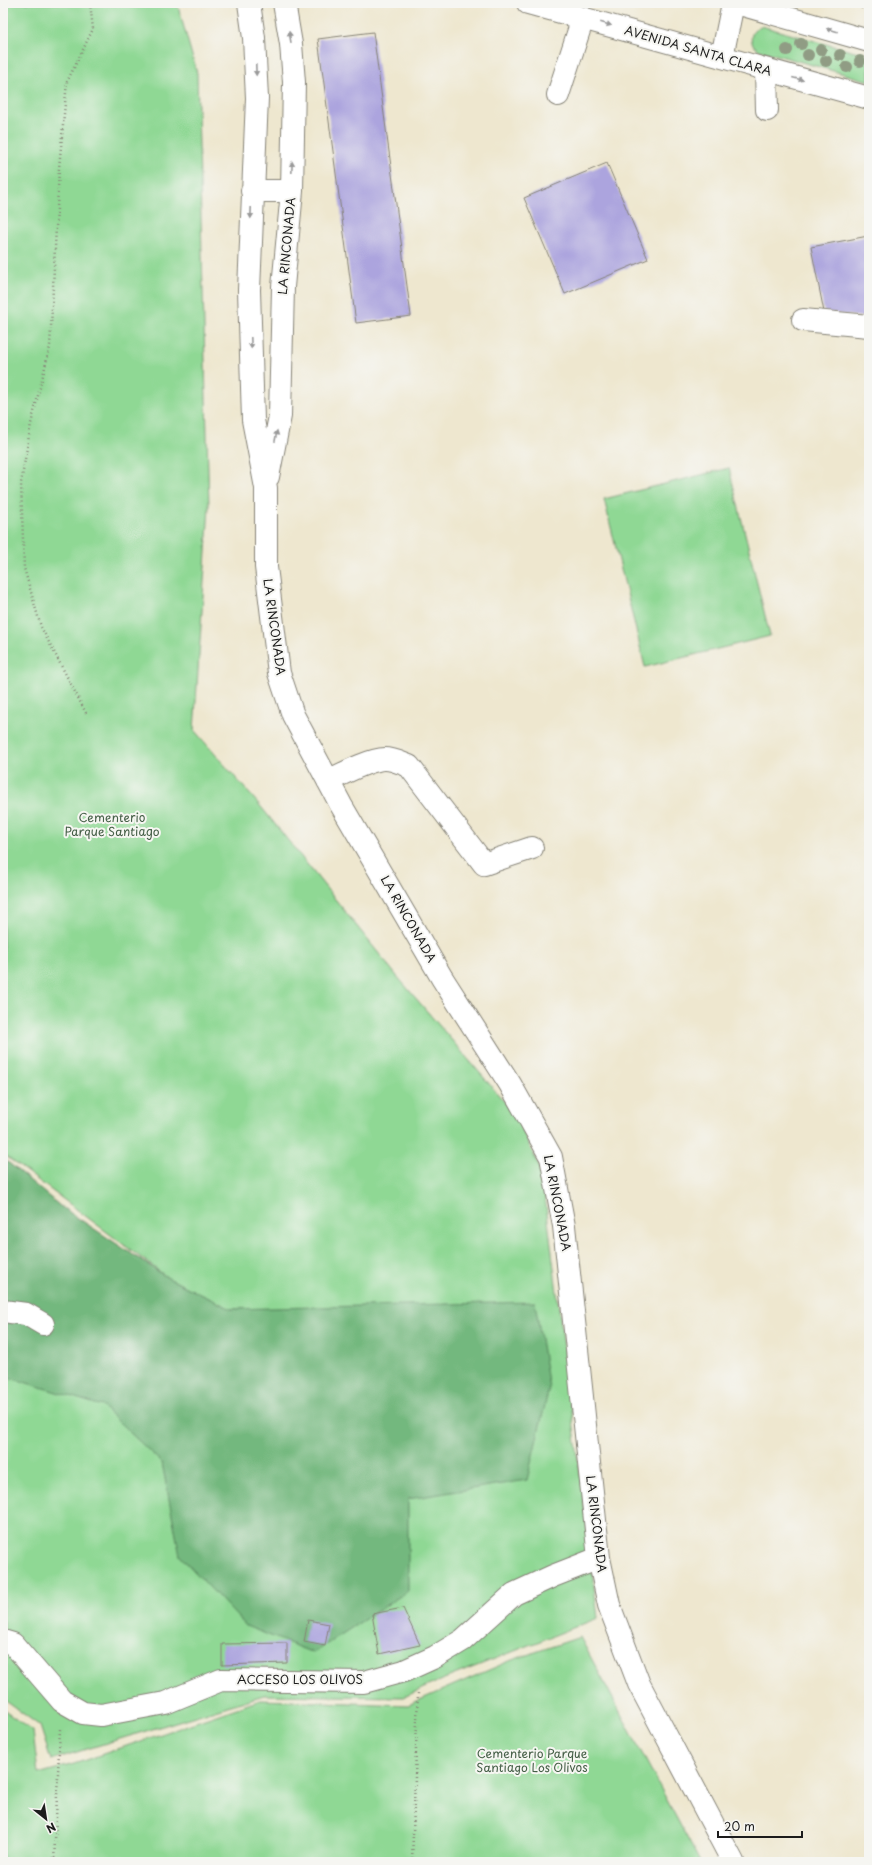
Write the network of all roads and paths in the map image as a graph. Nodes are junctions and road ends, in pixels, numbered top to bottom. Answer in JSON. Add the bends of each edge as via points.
{"nodes":[{"id":1,"x":90,"y":3,"type":"edge"},
{"id":2,"x":249,"y":3,"type":"edge"},
{"id":3,"x":284,"y":3,"type":"edge"},
{"id":4,"x":528,"y":3,"type":"edge"},
{"id":5,"x":733,"y":3,"type":"edge"},
{"id":6,"x":736,"y":3,"type":"edge"},
{"id":7,"x":846,"y":3,"type":"edge"},
{"id":8,"x":869,"y":10,"type":"edge"},
{"id":9,"x":583,"y":18,"type":"junction"},
{"id":10,"x":869,"y":41,"type":"edge"},
{"id":11,"x":722,"y":57,"type":"junction"},
{"id":12,"x":766,"y":70,"type":"junction"},
{"id":13,"x":558,"y":95,"type":"dead end"},
{"id":14,"x":869,"y":98,"type":"edge"},
{"id":15,"x":767,"y":110,"type":"dead end"},
{"id":16,"x":252,"y":191,"type":"junction"},
{"id":17,"x":292,"y":191,"type":"junction"},
{"id":18,"x":803,"y":320,"type":"dead end"},
{"id":19,"x":869,"y":326,"type":"edge"},
{"id":20,"x":266,"y":488,"type":"junction"},
{"id":21,"x":86,"y":713,"type":"dead end"},
{"id":22,"x":328,"y":781,"type":"junction"},
{"id":23,"x":532,"y":848,"type":"dead end"},
{"id":24,"x":3,"y":1311,"type":"edge"},
{"id":25,"x":43,"y":1324,"type":"dead end"},
{"id":26,"x":599,"y":1558,"type":"junction"},
{"id":27,"x":3,"y":1641,"type":"edge"},
{"id":28,"x":419,"y":1664,"type":"junction"},
{"id":29,"x":62,"y":1701,"type":"junction"},
{"id":30,"x":54,"y":1862,"type":"edge"},
{"id":31,"x":412,"y":1862,"type":"edge"},
{"id":32,"x":733,"y":1862,"type":"edge"}],
"edges":[{"from":1,"to":21,"type":"path","via":[[93,29],[66,82],[59,162],[50,347],[31,424],[21,483],[24,568],[41,627]]},
{"from":2,"to":16,"type":"street","name":"LA RINCONADA","one_way":true,"via":[[254,38],[257,98]]},
{"from":17,"to":3,"type":"street","name":"LA RINCONADA","one_way":true,"via":[[294,82],[292,44]]},
{"from":4,"to":9,"type":"street","name":"AVENIDA SANTA CLARA"},
{"from":5,"to":11,"type":"street"},
{"from":10,"to":6,"type":"street","one_way":true},
{"from":7,"to":8,"type":"path"},
{"from":9,"to":11,"type":"street","name":"AVENIDA SANTA CLARA","one_way":true},
{"from":9,"to":13,"type":"street"},
{"from":11,"to":12,"type":"street","name":"AVENIDA SANTA CLARA"},
{"from":12,"to":14,"type":"street","name":"AVENIDA SANTA CLARA","one_way":true},
{"from":12,"to":15,"type":"street"},
{"from":16,"to":17,"type":"street"},
{"from":16,"to":20,"type":"street","name":"LA RINCONADA","one_way":true,"via":[[249,290],[253,420]]},
{"from":20,"to":17,"type":"street","name":"LA RINCONADA","one_way":true,"via":[[280,416],[283,287]]},
{"from":18,"to":19,"type":"street"},
{"from":20,"to":22,"type":"street","name":"LA RINCONADA","via":[[266,567],[279,673],[293,715]]},
{"from":22,"to":23,"type":"street","via":[[383,759],[396,761],[409,766],[484,864]]},
{"from":22,"to":26,"type":"street","name":"LA RINCONADA","via":[[442,978],[510,1084],[551,1157],[564,1226]]},
{"from":24,"to":25,"type":"street","via":[[26,1314]]},
{"from":26,"to":28,"type":"street","name":"ACCESO LOS OLIVOS","via":[[514,1594],[463,1640]]},
{"from":26,"to":32,"type":"street","name":"LA RINCONADA","via":[[609,1605],[639,1684]]},
{"from":27,"to":29,"type":"street","name":"ACCESO LOS OLIVOS","via":[[13,1644]]},
{"from":28,"to":29,"type":"street","name":"ACCESO LOS OLIVOS","via":[[364,1682],[221,1680],[165,1703],[101,1715],[83,1713]]},
{"from":28,"to":31,"type":"path"},
{"from":29,"to":30,"type":"path"}]}
